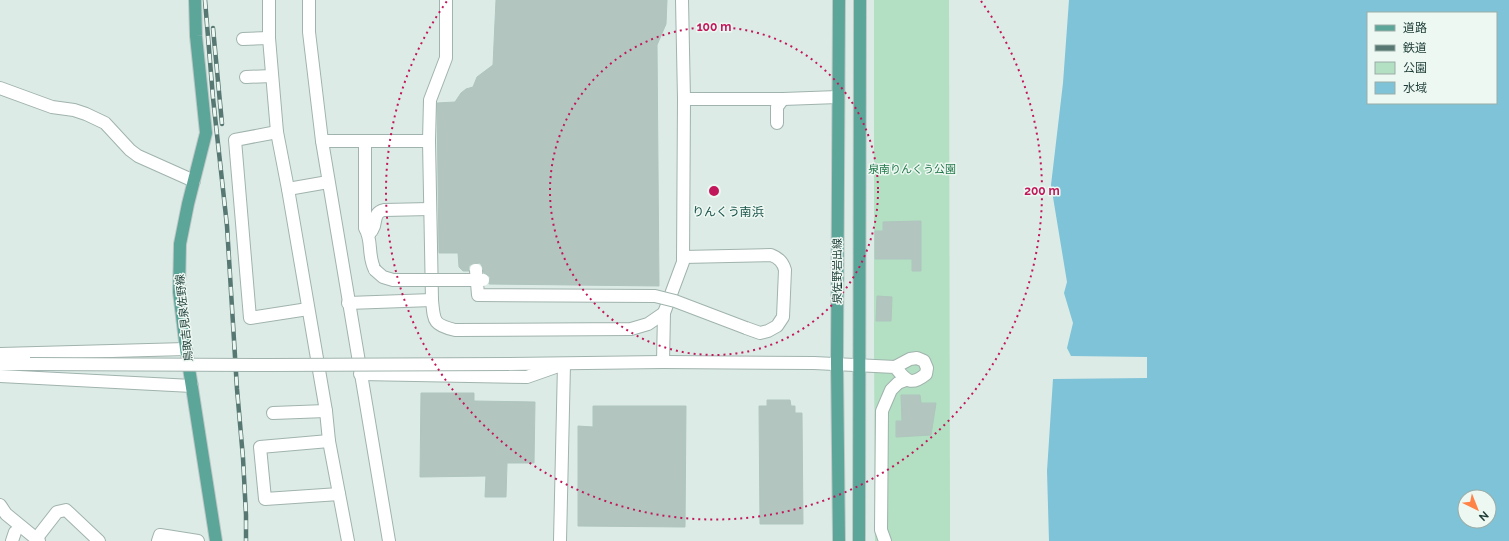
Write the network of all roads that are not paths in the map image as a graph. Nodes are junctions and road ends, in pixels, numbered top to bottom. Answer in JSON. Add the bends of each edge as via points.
{"nodes":[{"id":1,"x":195,"y":0,"type":"edge"},
{"id":2,"x":269,"y":0,"type":"edge"},
{"id":3,"x":310,"y":0,"type":"edge"},
{"id":4,"x":446,"y":0,"type":"edge"},
{"id":5,"x":682,"y":0,"type":"edge"},
{"id":6,"x":839,"y":0,"type":"edge"},
{"id":7,"x":860,"y":0,"type":"edge"},
{"id":8,"x":269,"y":38,"type":"junction"},
{"id":9,"x":243,"y":39,"type":"dead end"},
{"id":10,"x":272,"y":76,"type":"junction"},
{"id":11,"x":246,"y":77,"type":"dead end"},
{"id":12,"x":0,"y":88,"type":"edge"},
{"id":13,"x":838,"y":97,"type":"junction"},
{"id":14,"x":684,"y":98,"type":"junction"},
{"id":15,"x":782,"y":99,"type":"junction"},
{"id":16,"x":777,"y":123,"type":"dead end"},
{"id":17,"x":277,"y":132,"type":"junction"},
{"id":18,"x":322,"y":141,"type":"junction"},
{"id":19,"x":365,"y":141,"type":"junction"},
{"id":20,"x":429,"y":141,"type":"junction"},
{"id":21,"x":194,"y":181,"type":"junction"},
{"id":22,"x":328,"y":182,"type":"junction"},
{"id":23,"x":288,"y":189,"type":"junction"},
{"id":24,"x":430,"y":209,"type":"junction"},
{"id":25,"x":369,"y":234,"type":"junction"},
{"id":26,"x":683,"y":257,"type":"junction"},
{"id":27,"x":476,"y":270,"type":"dead end"},
{"id":28,"x":485,"y":280,"type":"dead end"},
{"id":29,"x":432,"y":300,"type":"junction"},
{"id":30,"x":348,"y":303,"type":"junction"},
{"id":31,"x":308,"y":309,"type":"junction"},
{"id":32,"x":664,"y":313,"type":"junction"},
{"id":33,"x":186,"y":349,"type":"junction"},
{"id":34,"x":0,"y":354,"type":"edge"},
{"id":35,"x":663,"y":362,"type":"junction"},
{"id":36,"x":837,"y":363,"type":"junction"},
{"id":37,"x":0,"y":364,"type":"edge"},
{"id":38,"x":564,"y":364,"type":"junction"},
{"id":39,"x":859,"y":365,"type":"junction"},
{"id":40,"x":895,"y":367,"type":"junction"},
{"id":41,"x":360,"y":374,"type":"junction"},
{"id":42,"x":0,"y":376,"type":"edge"},
{"id":43,"x":906,"y":380,"type":"junction"},
{"id":44,"x":192,"y":386,"type":"junction"},
{"id":45,"x":326,"y":411,"type":"junction"},
{"id":46,"x":273,"y":413,"type":"dead end"},
{"id":47,"x":330,"y":441,"type":"junction"},
{"id":48,"x":339,"y":494,"type":"junction"},
{"id":49,"x":0,"y":505,"type":"edge"},
{"id":50,"x":37,"y":540,"type":"edge"},
{"id":51,"x":99,"y":541,"type":"edge"},
{"id":52,"x":158,"y":541,"type":"edge"},
{"id":53,"x":198,"y":541,"type":"edge"},
{"id":54,"x":216,"y":541,"type":"edge"},
{"id":55,"x":348,"y":541,"type":"edge"},
{"id":56,"x":388,"y":541,"type":"edge"},
{"id":57,"x":560,"y":541,"type":"edge"},
{"id":58,"x":839,"y":541,"type":"edge"},
{"id":59,"x":859,"y":541,"type":"edge"},
{"id":60,"x":885,"y":541,"type":"edge"}],
"edges":[{"from":1,"to":21,"type":"main road","name":"鳥取吉見泉佐野線","via":[[206,133]]},
{"from":2,"to":8,"type":"street"},
{"from":3,"to":18,"type":"street","via":[[309,32]]},
{"from":4,"to":20,"type":"street","via":[[446,58],[430,100]]},
{"from":5,"to":14,"type":"street"},
{"from":6,"to":13,"type":"main road","name":"泉佐野岩出線"},
{"from":7,"to":39,"type":"main road","name":"泉佐野岩出線"},
{"from":8,"to":9,"type":"street"},
{"from":8,"to":10,"type":"street"},
{"from":10,"to":11,"type":"street"},
{"from":10,"to":17,"type":"street"},
{"from":12,"to":21,"type":"street","via":[[52,107],[86,114],[105,123],[138,156]]},
{"from":13,"to":15,"type":"street"},
{"from":13,"to":36,"type":"main road","name":"泉佐野岩出線"},
{"from":14,"to":15,"type":"street"},
{"from":14,"to":26,"type":"street"},
{"from":15,"to":16,"type":"street","via":[[777,107]]},
{"from":17,"to":23,"type":"street"},
{"from":17,"to":31,"type":"street","via":[[235,140],[250,318]]},
{"from":18,"to":19,"type":"street"},
{"from":18,"to":22,"type":"street"},
{"from":19,"to":20,"type":"street"},
{"from":19,"to":25,"type":"street","via":[[366,228]]},
{"from":20,"to":24,"type":"street"},
{"from":21,"to":33,"type":"main road","name":"鳥取吉見泉佐野線","via":[[180,244],[179,264],[179,292]]},
{"from":22,"to":23,"type":"street"},
{"from":22,"to":30,"type":"street"},
{"from":23,"to":31,"type":"street"},
{"from":24,"to":25,"type":"street","via":[[379,211],[376,214],[374,228]]},
{"from":24,"to":29,"type":"street"},
{"from":25,"to":28,"type":"street","bridge":true,"via":[[371,262],[383,277],[393,280]]},
{"from":26,"to":27,"type":"street","bridge":true,"via":[[771,255],[777,258],[786,270],[783,317],[777,326],[760,333],[655,296],[478,295]]},
{"from":26,"to":32,"type":"street"},
{"from":29,"to":30,"type":"street"},
{"from":29,"to":32,"type":"street","via":[[434,318],[442,327],[455,330],[631,329],[648,324]]},
{"from":30,"to":41,"type":"street"},
{"from":31,"to":45,"type":"street"},
{"from":32,"to":35,"type":"street"},
{"from":33,"to":34,"type":"street"},
{"from":33,"to":44,"type":"main road","name":"鳥取吉見泉佐野線"},
{"from":35,"to":36,"type":"street"},
{"from":35,"to":38,"type":"street"},
{"from":36,"to":39,"type":"street"},
{"from":36,"to":58,"type":"main road","name":"泉佐野岩出線"},
{"from":37,"to":38,"type":"street","bridge":true},
{"from":38,"to":41,"type":"street","via":[[527,377]]},
{"from":38,"to":57,"type":"street"},
{"from":39,"to":40,"type":"street"},
{"from":39,"to":59,"type":"main road","name":"泉佐野岩出線"},
{"from":40,"to":43,"type":"street"},
{"from":40,"to":43,"type":"street","via":[[910,359],[918,358],[924,361],[926,374],[917,381]]},
{"from":41,"to":56,"type":"street"},
{"from":42,"to":44,"type":"street"},
{"from":43,"to":60,"type":"street","via":[[891,390],[882,411],[881,530]]},
{"from":44,"to":54,"type":"main road","name":"鳥取吉見泉佐野線"},
{"from":45,"to":46,"type":"street"},
{"from":45,"to":47,"type":"street"},
{"from":47,"to":48,"type":"street"},
{"from":47,"to":48,"type":"street","via":[[260,447],[265,499]]},
{"from":48,"to":55,"type":"street"},
{"from":49,"to":50,"type":"street","via":[[6,514]]},
{"from":50,"to":51,"type":"street","via":[[57,512],[66,510]]},
{"from":52,"to":53,"type":"street","via":[[160,535]]}]}
